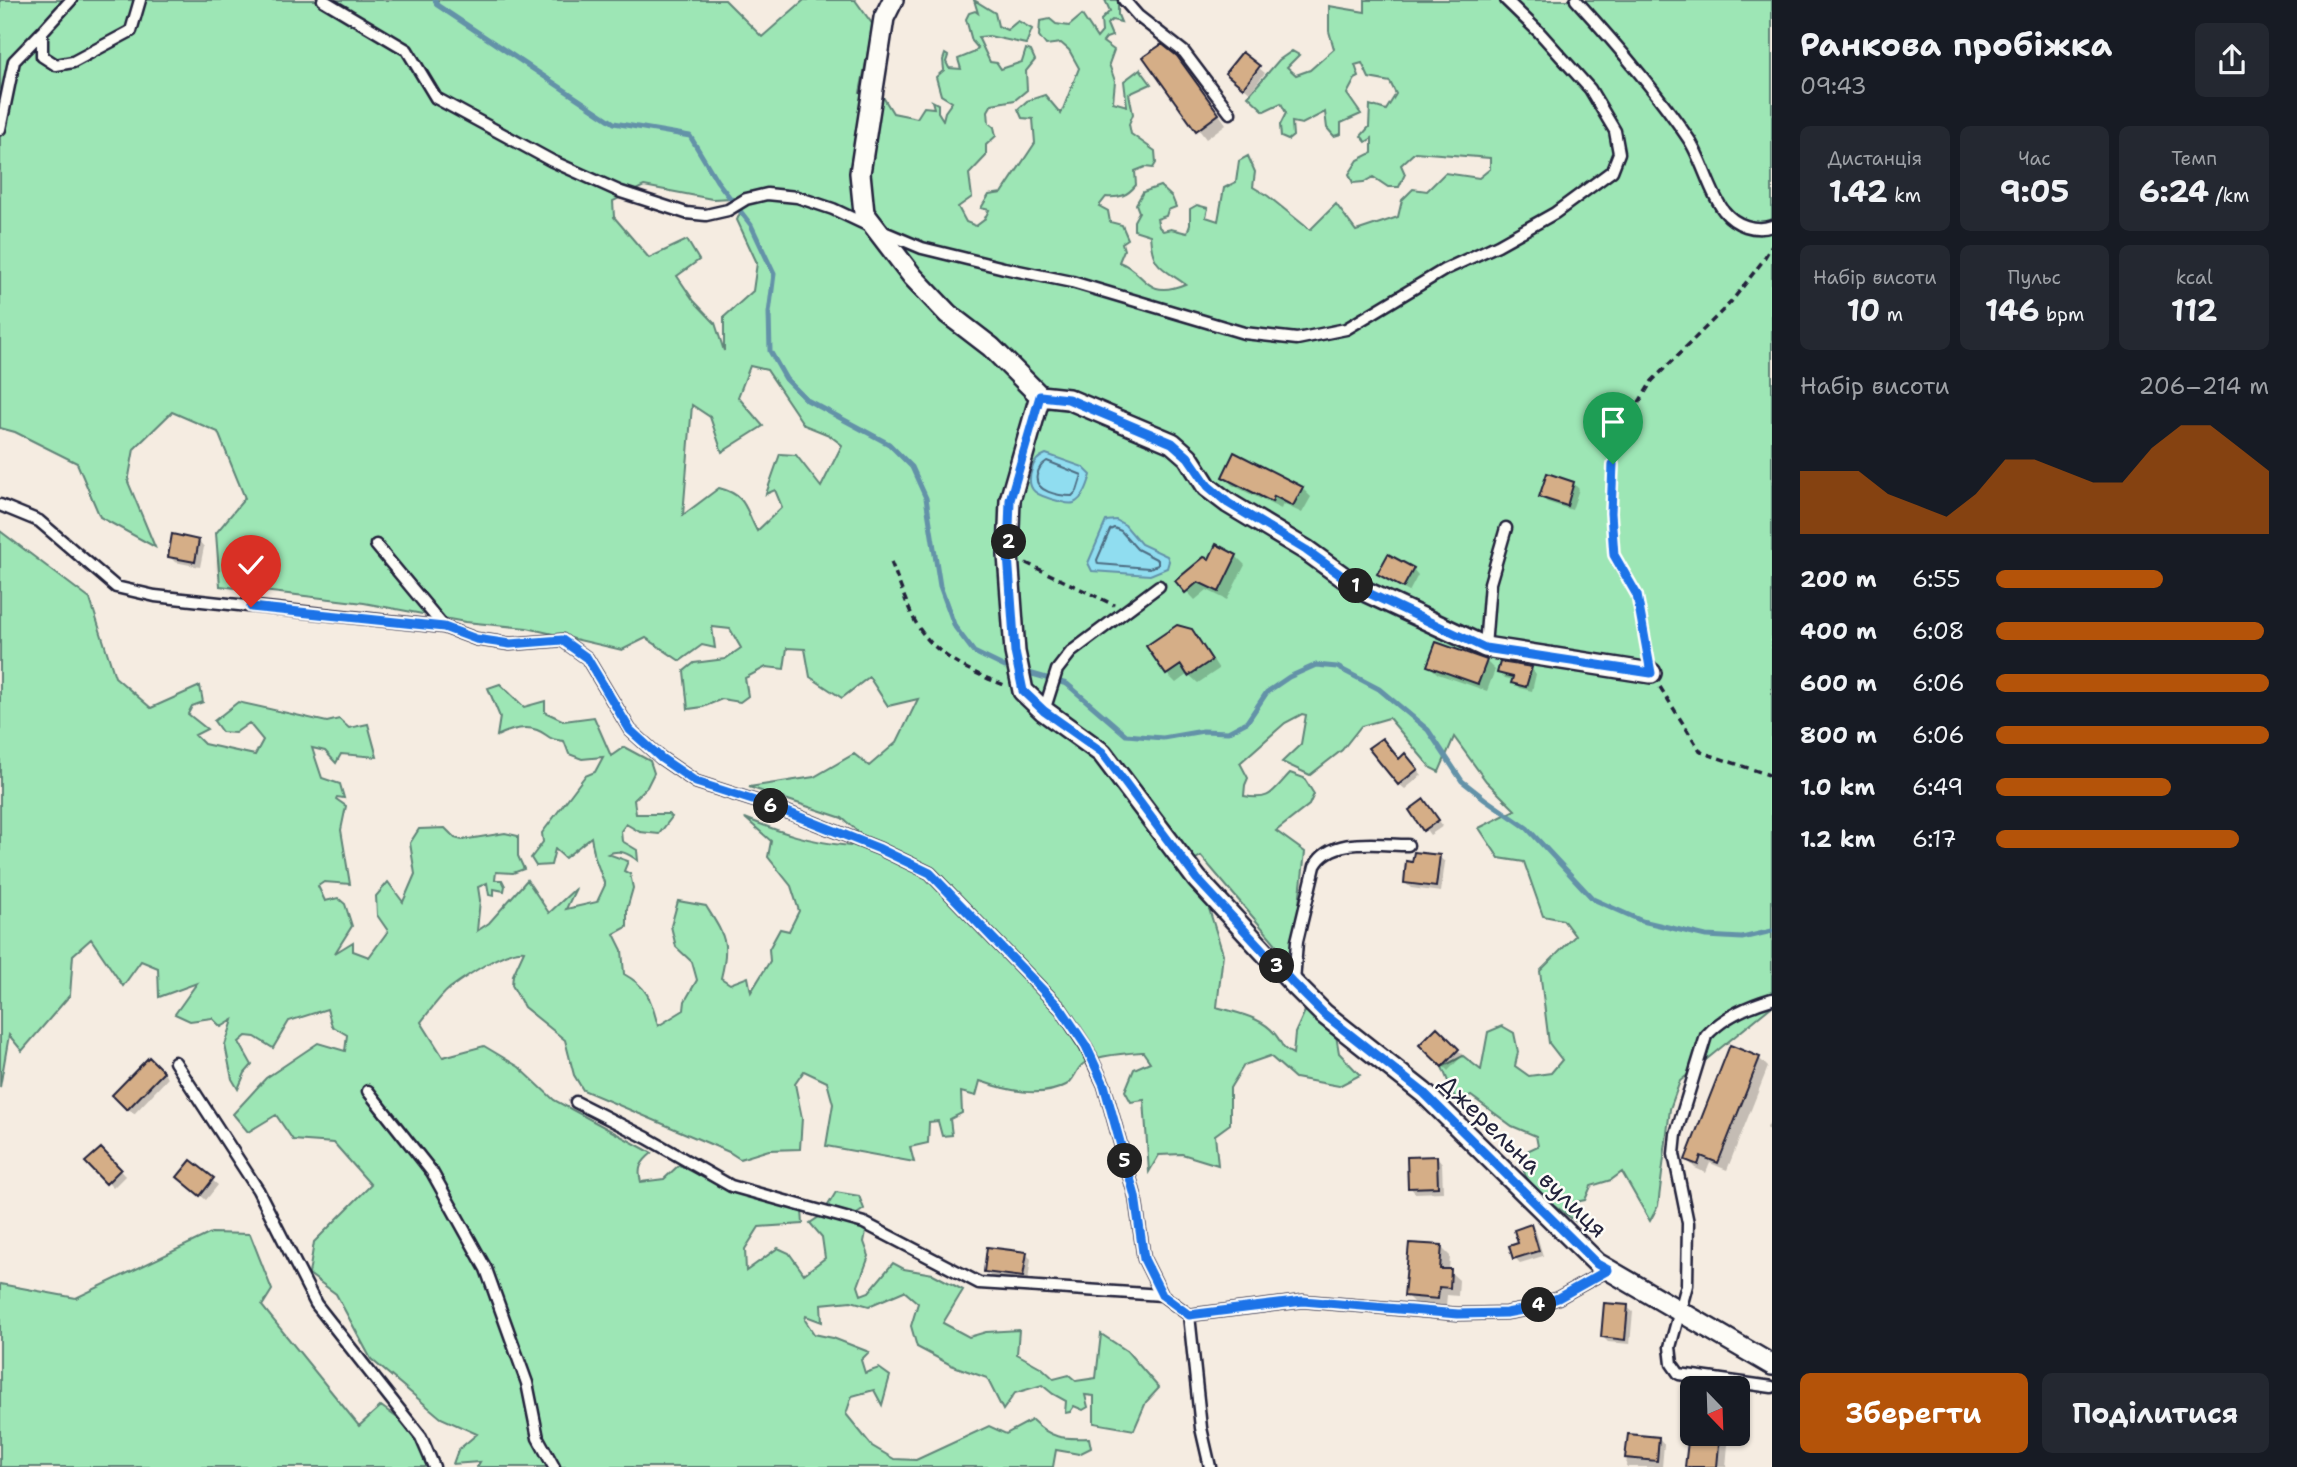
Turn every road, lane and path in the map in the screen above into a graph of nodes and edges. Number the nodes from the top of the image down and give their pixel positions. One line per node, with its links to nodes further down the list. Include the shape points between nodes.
1 (72, 0): 8 (lane)
2 (139, 0): 8 (lane, via 131,31 73,62 56,65 42,56)
3 (323, 0): 12 (lane, via 407,50 436,98 552,161 621,192 685,213 706,215 767,194 797,197)
4 (893, 0): 12 (street, via 884,18 860,173 864,213)
5 (1124, 0): 9 (lane, via 1184,52)
6 (1506, 0): 12 (lane, via 1590,89 1615,131 1619,153 1612,171 1555,213 1444,270 1346,329 1297,339 1244,333 1072,282 922,248)
7 (1576, 0): 11 (lane, via 1690,141 1723,210 1744,225)
8 (42, 32): 10 (lane, via 14,61)
9 (1230, 113)
10 (0, 129)
11 (1772, 226)
12 (877, 229): 14 (street, via 913,278 948,314)
13 (1772, 245): 24 (path, via 1731,302 1652,381 1630,416 1613,464 1614,555 1637,595)
14 (1040, 396): 18 (street, via 1010,500); 23 (street, via 1068,399 1172,443 1228,503 1360,589)
15 (0, 505): 22 (lane, via 39,521 116,587 155,596)
16 (1506, 528): 23 (lane, via 1490,583)
17 (376, 545): 22 (lane)
18 (1008, 555): 21 (path); 25 (street, via 1015,652)
19 (891, 562): 25 (path, via 919,628 942,652 970,672)
20 (1159, 586): 21 (lane)
21 (1126, 610): 26 (lane, via 1071,652 1057,670)
22 (444, 627): 35 (lane, via 476,639 510,644 562,640 587,658 630,730 696,782 777,808 930,873 1061,1009 1086,1046 1104,1085 1135,1196 1144,1259)
23 (1485, 648): 24 (street)
24 (1651, 673): 27 (path, via 1701,752)
25 (1023, 691): 26 (street, Джерельна вулиця)
26 (1044, 711): 29 (street, Джерельна вулиця, via 1102,752 1197,879)
27 (1772, 776)
28 (1408, 845): 29 (lane, via 1349,845 1321,855 1297,942)
29 (1294, 984): 34 (street, Джерельна вулиця, via 1324,1014 1424,1093)
30 (1772, 999): 36 (lane, via 1730,1016 1706,1036 1676,1134 1674,1154 1688,1223 1687,1285)
31 (176, 1062): 40 (lane, via 258,1190 316,1304 421,1437)
32 (368, 1091): 41 (lane, via 432,1172 486,1269 527,1383 538,1438)
33 (576, 1102): 35 (lane, via 731,1186 864,1223 979,1283)
34 (1608, 1270): 36 (street, Джерельна вулиця); 37 (lane, via 1558,1298 1506,1313 1458,1314 1303,1301)
35 (1162, 1295): 37 (lane)
36 (1681, 1312): 38 (street, Джерельна вулиця); 39 (lane, via 1670,1347 1679,1374)
37 (1189, 1315): 42 (lane, via 1201,1428)
38 (1772, 1366)
39 (1772, 1387)
40 (434, 1467)
41 (554, 1467)
42 (1210, 1467)

